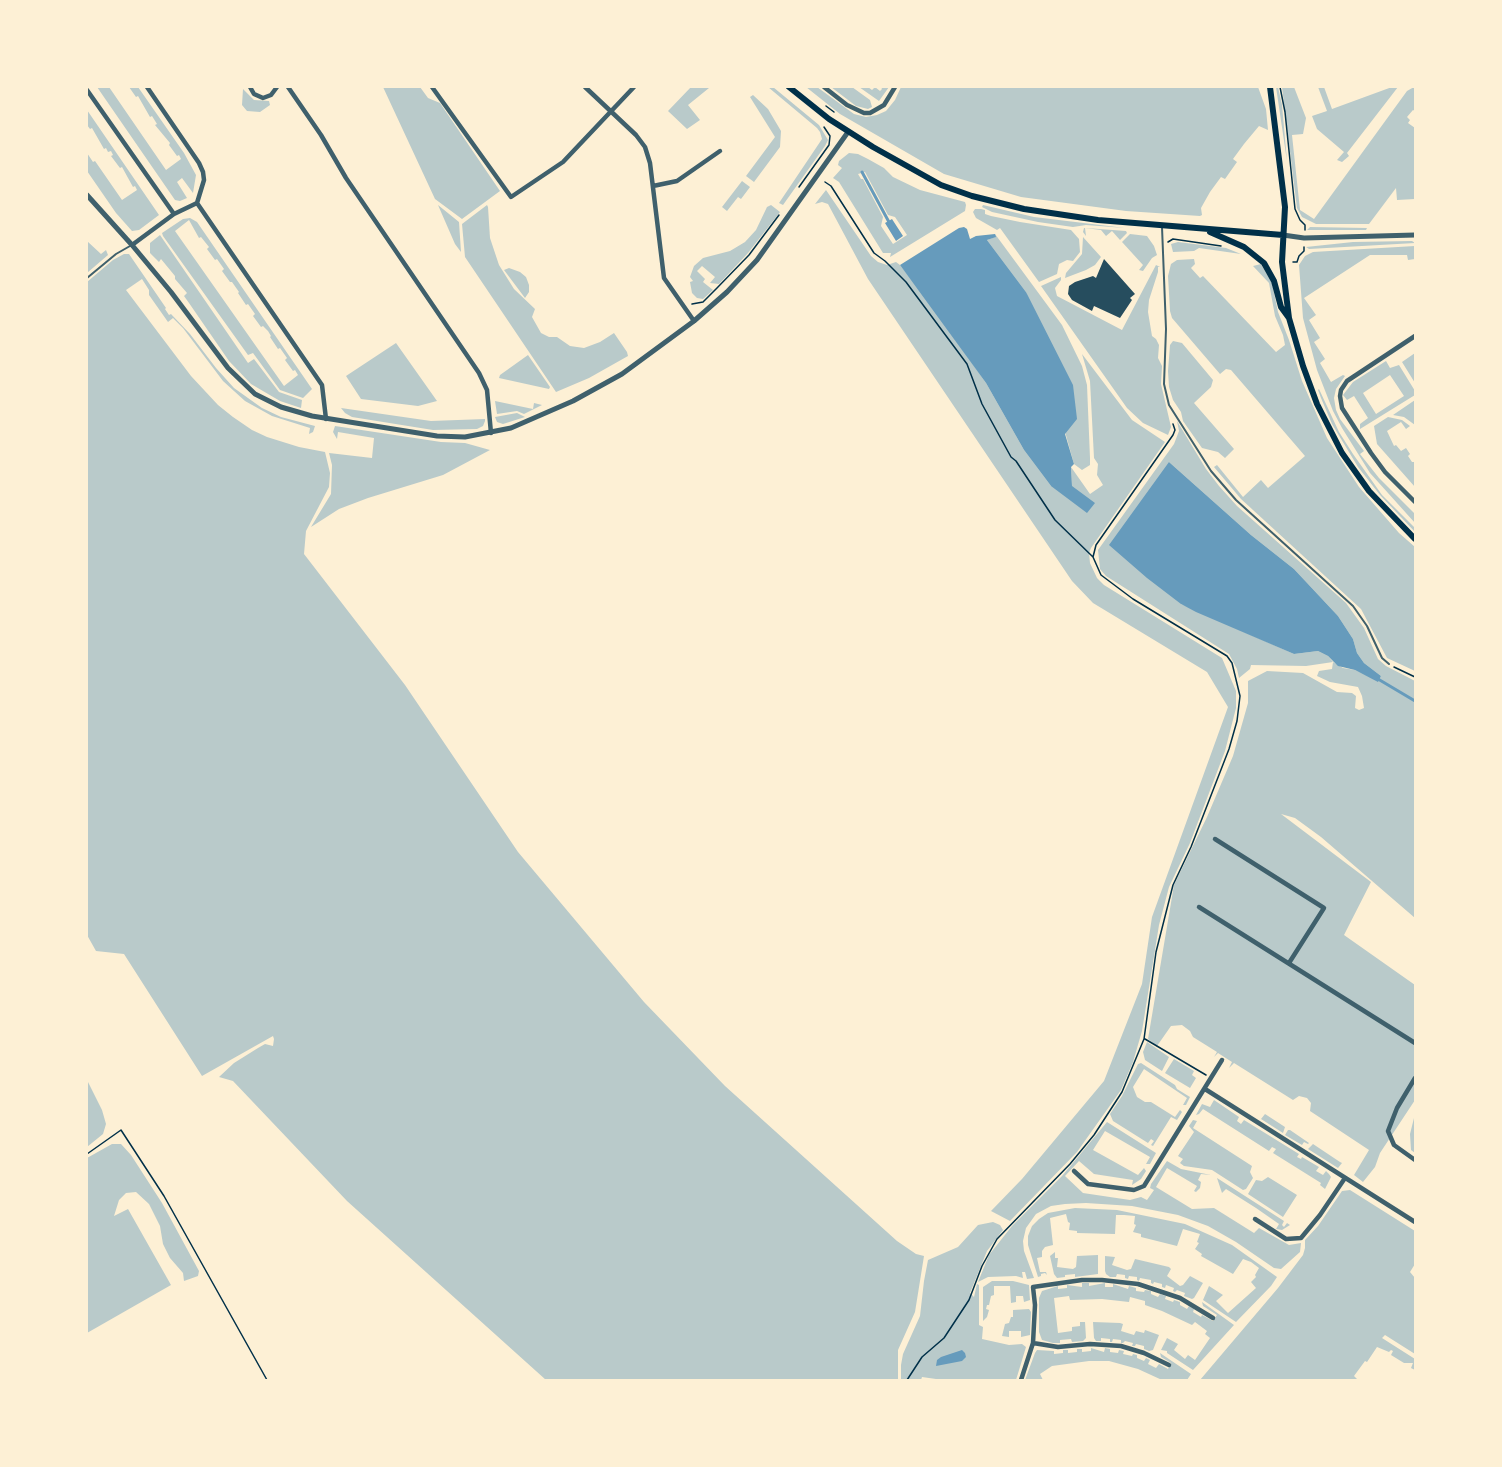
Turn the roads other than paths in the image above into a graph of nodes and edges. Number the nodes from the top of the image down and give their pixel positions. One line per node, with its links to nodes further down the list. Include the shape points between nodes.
1 (147, 87): 18 (street, via 202,168 203,185)
2 (250, 87): 3 (street, via 263,98)
3 (277, 87)
4 (288, 87): 30 (street, via 479,373 487,390)
5 (432, 87): 13 (street, via 511,197 563,162)
6 (585, 87): 13 (street)
7 (634, 87): 13 (street)
8 (789, 87): 14 (main road)
9 (824, 87): 10 (street, via 864,113 884,105)
10 (894, 87)
11 (1270, 87): 22 (main road, via 1284,198)
12 (87, 90): 19 (street)
13 (611, 112): 16 (street, via 645,147)
14 (848, 132): 20 (main road, via 934,181 983,199 1046,213); 27 (street, via 757,260)
15 (720, 151): 16 (street, via 677,181)
16 (653, 186): 27 (street, via 664,278)
17 (87, 195): 24 (street)
18 (197, 203): 19 (street); 29 (street, via 322,385)
19 (174, 214): 24 (street)
20 (1162, 225): 21 (main road); 33 (lane, via 1164,384 1169,405 1211,471 1236,500 1353,606)
21 (1204, 229): 22 (main road); 26 (main road, via 1258,256 1271,274 1280,305)
22 (1283, 235): 23 (street); 26 (main road)
23 (1415, 235)
24 (132, 244): 25 (lane); 29 (street, via 238,380 273,404)
25 (87, 278)
26 (1289, 318): 32 (main road, via 1317,404 1342,453 1369,490)
27 (694, 321): 30 (street, via 612,381 536,418)
28 (1415, 336): 31 (street, via 1347,381 1340,396 1342,408 1371,453)
29 (326, 419): 30 (street, via 437,436)
30 (491, 433)
31 (1415, 502)
32 (1415, 539)
33 (1389, 664)
34 (1215, 839): 36 (street, via 1324,908)
35 (1199, 907): 36 (street)
36 (1289, 963): 37 (street)
37 (1415, 1043)
38 (1222, 1060): 40 (street)
39 (1415, 1078): 41 (street, via 1388,1131 1394,1145)
40 (1204, 1089): 42 (street, via 1144,1186 1110,1188 1088,1184); 43 (street)
41 (1415, 1160)
42 (1074, 1171)
43 (1345, 1178): 45 (street, via 1301,1238 1286,1239); 46 (street)
44 (1415, 1214): 46 (street)
45 (1255, 1219)
46 (1413, 1221)
47 (1213, 1318): 48 (street, via 1180,1298 1138,1284 1082,1280 1033,1287)
48 (1033, 1342): 49 (street, via 1058,1347 1121,1346); 50 (street)
49 (1168, 1365)
50 (1021, 1380)

